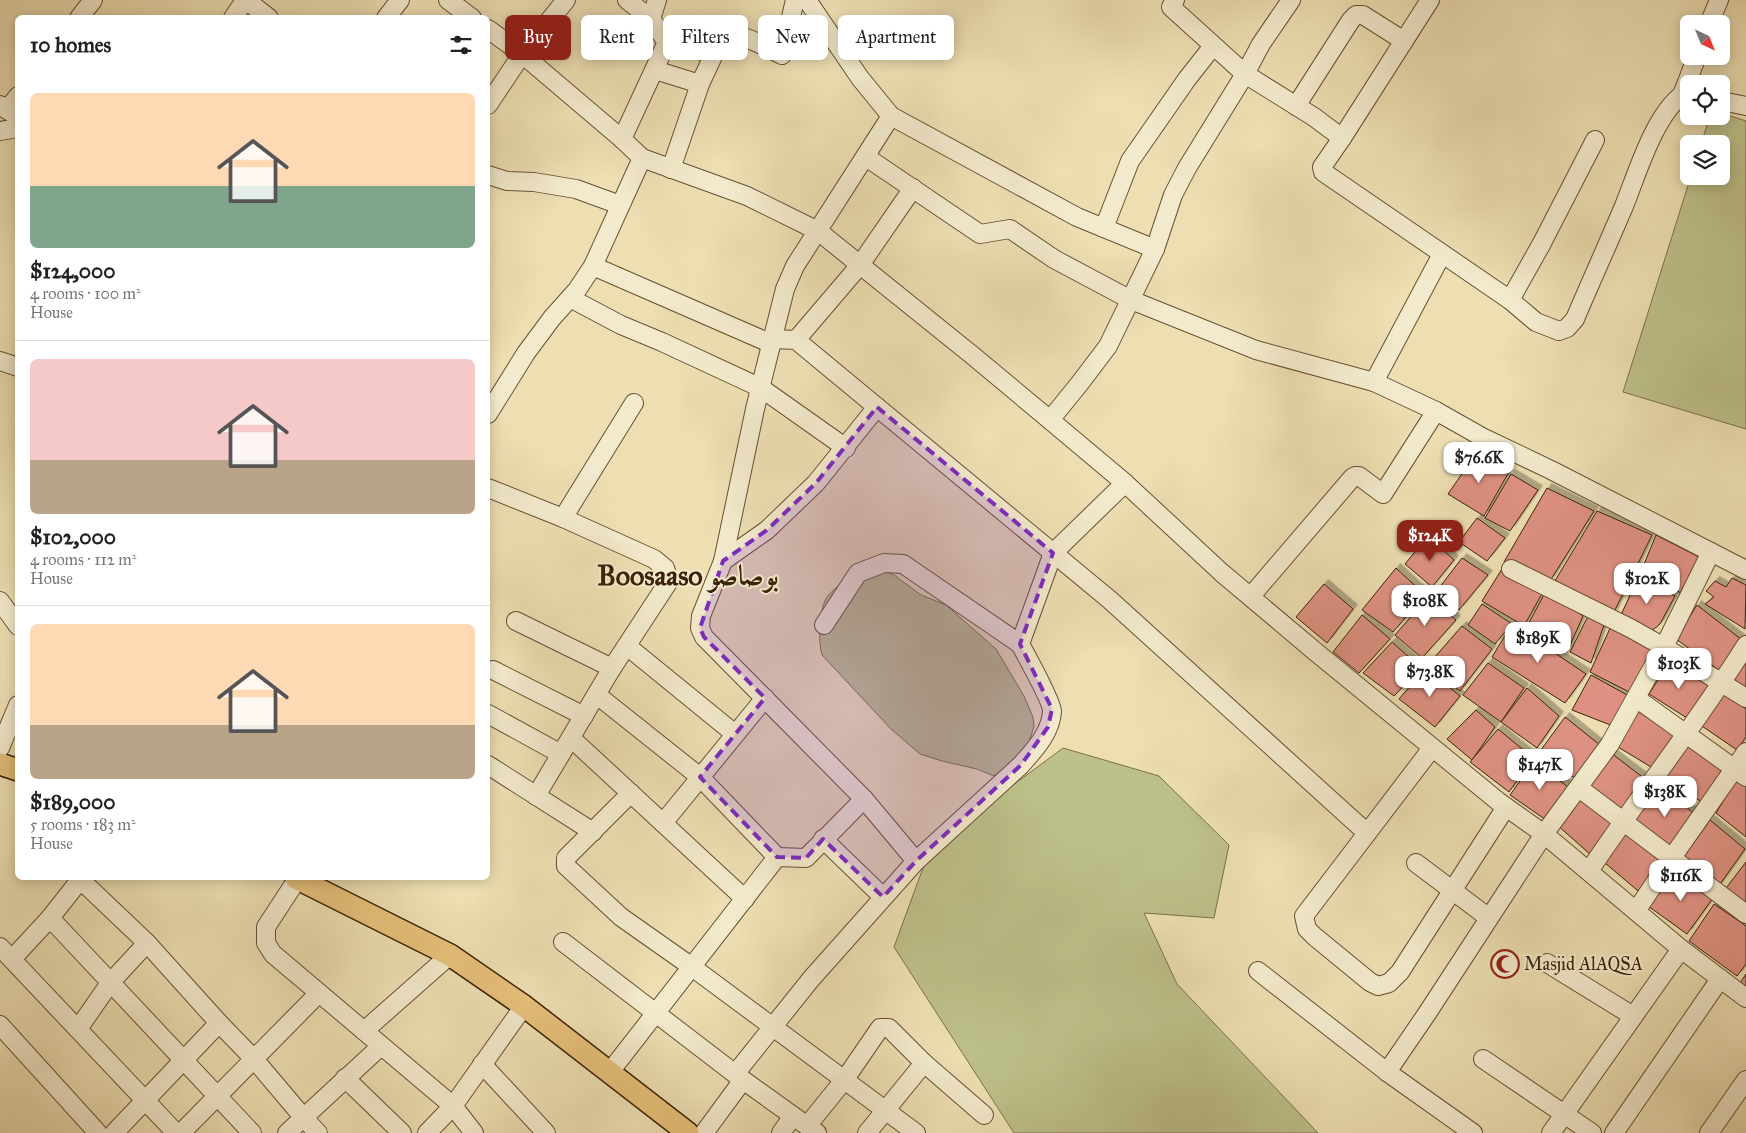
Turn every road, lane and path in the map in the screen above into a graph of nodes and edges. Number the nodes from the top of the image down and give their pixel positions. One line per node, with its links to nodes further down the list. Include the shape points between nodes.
1 (93, 0): 14 (street)
2 (246, 0): 15 (street); 16 (street)
3 (400, 0): 17 (street)
4 (448, 0): 18 (street)
5 (566, 0): 19 (street)
6 (627, 0): 20 (street)
7 (657, 0): 21 (street)
8 (794, 0): 26 (street, via 782,55)
9 (806, 0): 42 (street, via 860,78)
10 (1175, 0): 29 (street, via 1171,7)
11 (1291, 0): 35 (street)
12 (1430, 0): 27 (street)
13 (1718, 0): 22 (street)
14 (81, 15)
15 (235, 15)
16 (265, 15)
17 (388, 15)
18 (468, 15)
19 (554, 15)
20 (646, 15)
21 (652, 15)
22 (1712, 15)
23 (653, 22): 25 (street)
24 (490, 30): 28 (street)
25 (663, 36)
26 (748, 40)
27 (1404, 41): 40 (street, via 1363,15 1356,15); 45 (street)
28 (505, 42)
29 (1213, 46): 35 (street); 54 (street, via 1130,161)
30 (663, 51): 34 (street)
31 (518, 60): 38 (street)
32 (529, 60): 46 (street)
33 (711, 60): 36 (street)
34 (655, 70): 36 (street); 46 (street)
35 (1245, 74): 40 (street); 56 (street, via 1173,195)
36 (700, 84): 50 (street)
37 (1680, 97): 62 (street, via 1665,112 1645,153 1572,324 1559,331 1546,327)
38 (490, 102)
39 (1730, 103): 41 (street)
40 (1296, 106): 45 (street)
41 (1746, 106)
42 (891, 116): 48 (street); 54 (street, via 1012,183)
43 (15, 128): 44 (street)
44 (0, 131)
45 (1342, 138): 57 (street, via 1326,159 1323,172)
46 (622, 139): 49 (street)
47 (1595, 140): 62 (street)
48 (866, 157): 52 (street); 55 (street)
49 (642, 158): 50 (street); 53 (street)
50 (671, 169): 55 (street, via 747,196)
51 (490, 176): 53 (street, via 507,181 576,189)
52 (913, 188): 58 (street); 61 (street, via 980,234 1010,229 1054,259)
53 (620, 205): 59 (street)
54 (1104, 228): 56 (street)
55 (818, 231): 58 (street); 64 (street, via 793,270)
56 (1155, 249): 61 (street)
57 (1442, 254): 62 (street); 67 (street)
58 (860, 265): 63 (street); 73 (street)
59 (593, 266): 60 (street); 64 (street)
60 (570, 298): 68 (street, via 621,325); 72 (street, via 526,354)
61 (1131, 300): 67 (street, via 1256,350); 73 (street, via 1108,346)
62 (1510, 300)
63 (796, 340): 64 (street); 70 (street)
64 (773, 341): 68 (street)
65 (0, 361): 66 (street)
66 (15, 366)
67 (1374, 382): 71 (street)
68 (761, 388): 74 (street); 80 (street)
69 (634, 403): 77 (street)
70 (878, 407): 74 (street); 79 (street)
71 (1436, 410): 78 (street, via 1482,437); 83 (street, via 1384,494 1359,476 1352,478)
72 (490, 411)
73 (1050, 420): 75 (street)
74 (846, 448): 80 (street, via 816,483 767,530)
75 (1125, 482): 79 (street); 83 (street, via 1194,548)
76 (490, 489): 77 (street)
77 (563, 518): 90 (street, via 654,559 664,568 670,581)
78 (1711, 552): 82 (street); 91 (street)
79 (1053, 553): 88 (street); 122 (street, via 1170,652)
80 (723, 561): 96 (street, via 701,616 700,628 704,637)
81 (1511, 569): 91 (street)
82 (1746, 570)
83 (1251, 596): 106 (street)
84 (0, 601): 86 (street)
85 (516, 621): 92 (street)
86 (15, 622)
87 (824, 625): 88 (street, via 858,572 884,563 904,564)
88 (1020, 644): 127 (street, via 1052,709 1048,727 1035,750 1021,765)
89 (1746, 645): 94 (street)
90 (627, 646): 92 (street); 102 (street)
91 (1664, 647): 94 (street); 97 (street)
92 (612, 668): 95 (street)
93 (493, 670): 101 (street)
94 (1722, 683): 98 (street); 103 (street)
95 (597, 695): 101 (street); 113 (street)
96 (765, 698): 102 (street); 117 (street)
97 (1636, 698): 103 (street); 114 (street, via 1610,744)
98 (1746, 698)
99 (15, 712): 105 (street)
100 (490, 715): 108 (street)
101 (584, 716): 104 (street)
102 (735, 734): 113 (street)
103 (1686, 734): 112 (street); 119 (street)
104 (571, 738): 108 (street); 115 (street)
105 (0, 748)
106 (1432, 748): 118 (street); 122 (street)
107 (1746, 752): 112 (street)
108 (561, 754): 116 (street)
109 (0, 764): 111 (main road)
110 (490, 767): 116 (street)
111 (15, 769)
112 (1740, 773): 126 (street)
113 (700, 777): 120 (street); 125 (street)
114 (1579, 788): 119 (street); 123 (street)
115 (631, 794): 120 (street); 121 (street)
116 (536, 796): 121 (street)
117 (864, 799): 124 (street); 127 (street)
118 (1506, 807): 123 (street); 132 (street)
119 (1622, 822): 126 (street); 129 (street)
120 (663, 823): 134 (street)
121 (593, 832): 145 (street, via 566,858 566,866 620,917)
122 (1367, 833): 132 (street, via 1304,916 1307,929 1370,982 1378,986 1388,983 1400,972)
123 (1544, 834): 129 (street); 138 (street)
124 (823, 838): 125 (street, via 806,858); 133 (street)
125 (777, 857): 134 (street)
126 (1671, 859): 135 (street); 136 (street)
127 (916, 861): 133 (street)
128 (1416, 863): 132 (street)
129 (1589, 871): 135 (street)
130 (296, 880): 149 (street, via 266,928 266,943 273,954)
131 (301, 880): 143 (main road)
132 (1452, 890): 138 (street)
133 (883, 897): 156 (street, via 810,979)
134 (746, 899): 145 (street)
135 (1636, 911): 141 (street)
136 (1746, 914)
137 (50, 918): 140 (street, via 76,885 85,884); 142 (street); 148 (street)
138 (1489, 918): 165 (street)
139 (563, 942): 152 (street)
140 (147, 943): 148 (street); 154 (street)
141 (1681, 949): 147 (street); 153 (street)
142 (6, 953): 157 (street)
143 (450, 955): 151 (main road); 158 (street)
144 (1546, 963): 153 (street)
145 (692, 967): 152 (street); 156 (street)
146 (1258, 971): 165 (street)
147 (1720, 979): 150 (street); 198 (street)
148 (110, 983): 157 (street); 162 (street)
149 (319, 994): 158 (street); 160 (street)
150 (1746, 998)
151 (524, 1006): 164 (street); 166 (main road)
152 (655, 1013): 166 (street); 167 (street)
153 (1633, 1016): 175 (street)
154 (219, 1023): 160 (street); 162 (street)
155 (0, 1025): 180 (street)
156 (774, 1027): 167 (street); 169 (street)
157 (78, 1029): 172 (street)
158 (364, 1031): 159 (street)
159 (381, 1046): 168 (street); 173 (street)
160 (254, 1059): 171 (street); 177 (street)
161 (1483, 1059): 175 (street)
162 (184, 1061): 171 (street); 172 (street)
163 (924, 1063): 169 (street, via 888,1028 880,1028); 174 (street); 176 (street)
164 (482, 1064): 173 (street); 190 (street)
165 (1387, 1072): 179 (street)
166 (609, 1073): 191 (main road)
167 (739, 1077): 178 (street); 192 (street)
168 (345, 1078): 177 (street); 187 (street)
169 (845, 1079): 174 (street); 178 (street)
170 (1746, 1080): 199 (street)
171 (217, 1097): 183 (street); 184 (street)
172 (145, 1101): 181 (street); 182 (street)
173 (453, 1106): 188 (street); 189 (street)
174 (886, 1110): 194 (street); 195 (street)
175 (1564, 1114): 196 (street); 197 (street)
176 (984, 1115)
177 (303, 1117): 185 (street); 186 (street)
178 (805, 1125): 193 (street)
179 (1470, 1132)
180 (98, 1133)
181 (114, 1133)
182 (176, 1133)
183 (181, 1133)
184 (252, 1133)
185 (287, 1133)
186 (318, 1133)
187 (402, 1133)
188 (427, 1133)
189 (474, 1133)
190 (546, 1133)
191 (688, 1133)
192 (704, 1133)
193 (781, 1133)
194 (867, 1133)
195 (916, 1133)
196 (1551, 1133)
197 (1592, 1133)
198 (1614, 1133)
199 (1709, 1133)

